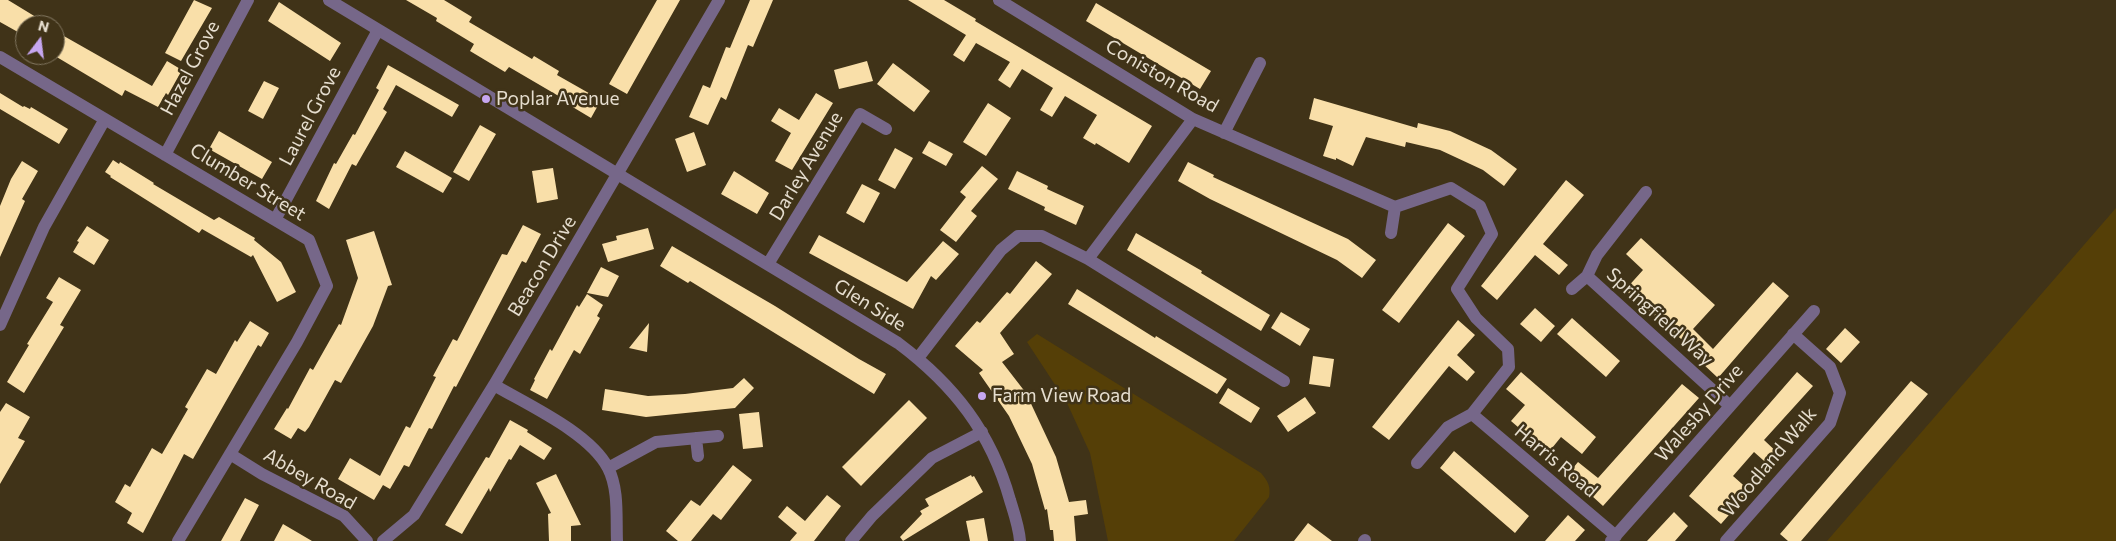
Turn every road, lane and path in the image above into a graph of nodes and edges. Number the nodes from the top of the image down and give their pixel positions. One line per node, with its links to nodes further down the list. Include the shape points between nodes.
1 (248, 0): 12 (street, Hazel Grove)
2 (329, 0): 5 (street)
3 (719, 0): 13 (street, Beacon Drive)
4 (999, 0): 9 (street, Coniston Road)
5 (378, 30): 13 (street); 16 (street, Laurel Grove)
6 (0, 57): 8 (street, Clumber Street)
7 (1260, 64): 11 (street)
8 (105, 119): 12 (street, Clumber Street); 23 (street, via 44,227)
9 (1193, 119): 11 (street, Coniston Road); 18 (street)
10 (886, 129): 19 (street, Darley Avenue, via 860,114)
11 (1224, 133): 15 (street, Coniston Road)
12 (165, 155): 16 (street, Clumber Street)
13 (619, 173): 19 (street, Glen Side); 27 (street, Beacon Drive)
14 (1646, 192): 20 (street, Springfield Way, via 1597,255)
15 (1396, 207): 17 (street); 29 (street, via 1451,188 1480,206 1492,234 1457,289 1476,318 1508,349 1509,367)
16 (275, 220): 33 (street, Clumber Street, via 309,240 327,286 298,342)
17 (1391, 233)
18 (1088, 259): 25 (street, via 1042,236 1018,236 989,264); 26 (street)
19 (768, 264): 25 (street, Glen Side)
20 (1587, 276): 21 (street, Springfield Way); 28 (street, Springfield Way)
21 (1572, 289)
22 (1814, 310): 24 (street, Walesby Drive)
23 (0, 325)
24 (1793, 334): 28 (street, Walesby Drive); 44 (street, Woodland Walk, via 1830,367 1840,393 1830,424)
25 (918, 358): 30 (street, Glen Side, via 964,404)
26 (1284, 381)
27 (494, 385): 36 (street, via 575,433); 40 (street, Beacon Drive, via 414,514)
28 (1730, 406): 37 (street, Walesby Drive)
29 (1472, 414): 35 (street, via 1448,427); 37 (street, Harris Road)
30 (982, 432): 42 (street, via 932,458); 43 (street, Glen Side, via 1003,474)
31 (718, 436): 32 (street)
32 (696, 438): 34 (street); 36 (street, via 656,442)
33 (230, 454): 38 (street, Clumber Street); 39 (street, Abbey Road, via 344,516)
34 (698, 456)
35 (1417, 463)
36 (608, 468): 41 (street, via 614,488)
37 (1613, 538)
38 (178, 541)
39 (367, 541)
40 (383, 541)
41 (617, 541)
42 (851, 541)
43 (1020, 541)
44 (1726, 541)

